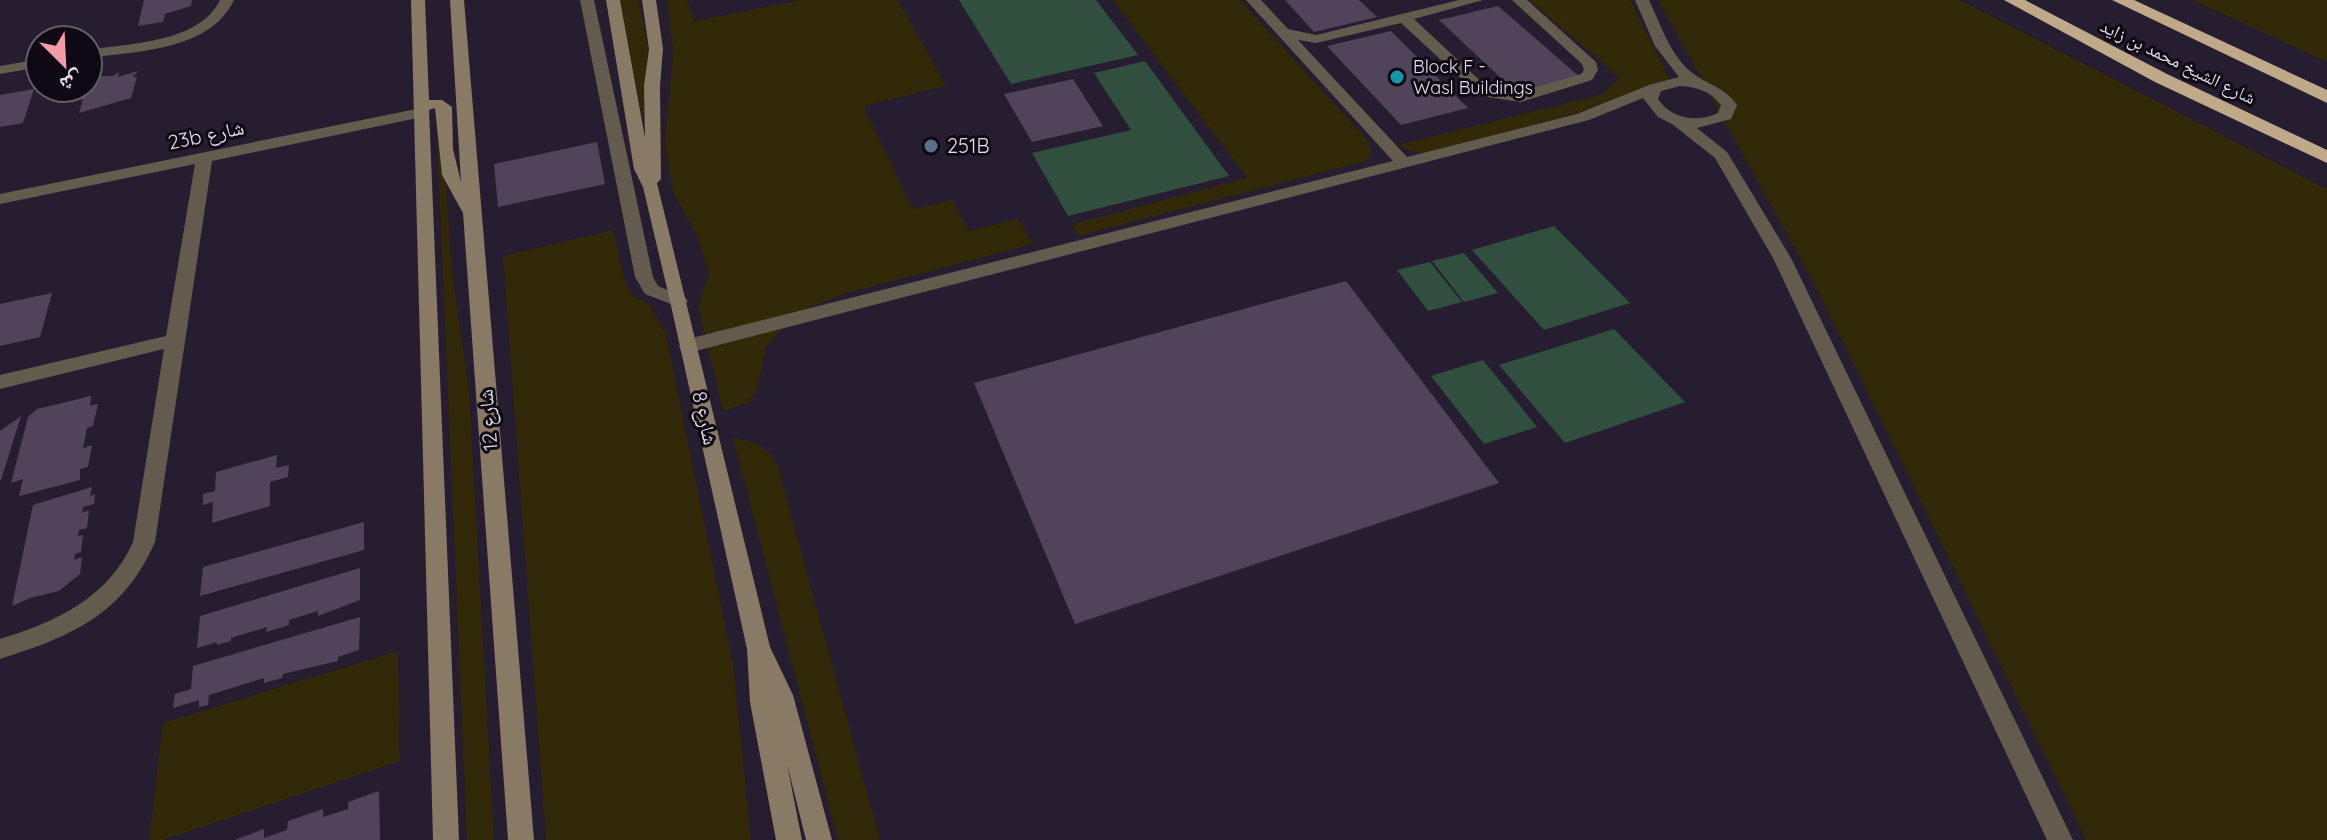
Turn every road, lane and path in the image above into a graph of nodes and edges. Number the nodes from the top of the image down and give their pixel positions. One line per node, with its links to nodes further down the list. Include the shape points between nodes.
1 (227, 0): 17 (street, via 209,24 186,35)
2 (418, 0): 24 (street)
3 (456, 0): 12 (street); 34 (street, شارع 12)
4 (587, 0): 35 (street, via 644,277 651,290)
5 (613, 0): 32 (street, شارع 8, via 642,169)
6 (1253, 0): 15 (street)
7 (1476, 0): 14 (street)
8 (1519, 0): 14 (street, via 1589,62 1587,77 1521,97 1485,93)
9 (1642, 0): 21 (street, via 1664,53)
10 (2012, 0): 29 (highway, شارع الشيخ محمد بن زايد)
11 (2120, 0): 23 (highway, شارع الشيخ محمد بن زايد)
12 (439, 1)
13 (651, 2): 32 (street, شارع 8, via 656,49)
14 (1403, 17): 16 (street)
15 (1281, 32): 16 (street); 18 (street)
16 (1316, 39): 18 (street)
17 (104, 51)
18 (1304, 56): 31 (street)
19 (24, 66): 20 (street)
20 (0, 70)
21 (1696, 83): 22 (street, via 1669,82); 25 (street, via 1726,99)
22 (1654, 88): 26 (street); 27 (street, via 1652,105)
23 (2327, 97)
24 (420, 110): 30 (street, 23b شارع); 34 (street, via 437,103 444,107 448,178); 41 (street)
25 (1725, 116): 27 (street, via 1710,123); 28 (street)
26 (1583, 117): 27 (street, via 1635,114); 31 (street)
27 (1675, 120): 28 (street)
28 (1721, 155): 45 (street, via 1782,258)
29 (2327, 157)
30 (204, 158): 33 (street, 23b شارع); 36 (street)
31 (1404, 163): 37 (street)
32 (651, 187): 35 (street, شارع 8)
33 (0, 199)
34 (471, 212): 42 (street, شارع 12)
35 (679, 301): 37 (street, شارع 8)
36 (175, 340): 38 (street); 39 (street, via 138,560 106,599 83,616)
37 (688, 346): 40 (street, شارع 8)
38 (0, 382)
39 (0, 649)
40 (759, 649): 43 (street, شارع 8, via 762,702); 44 (street, شارع 8, via 781,695)
41 (446, 840)
42 (521, 840)
43 (789, 840)
44 (819, 840)
45 (2060, 840)

